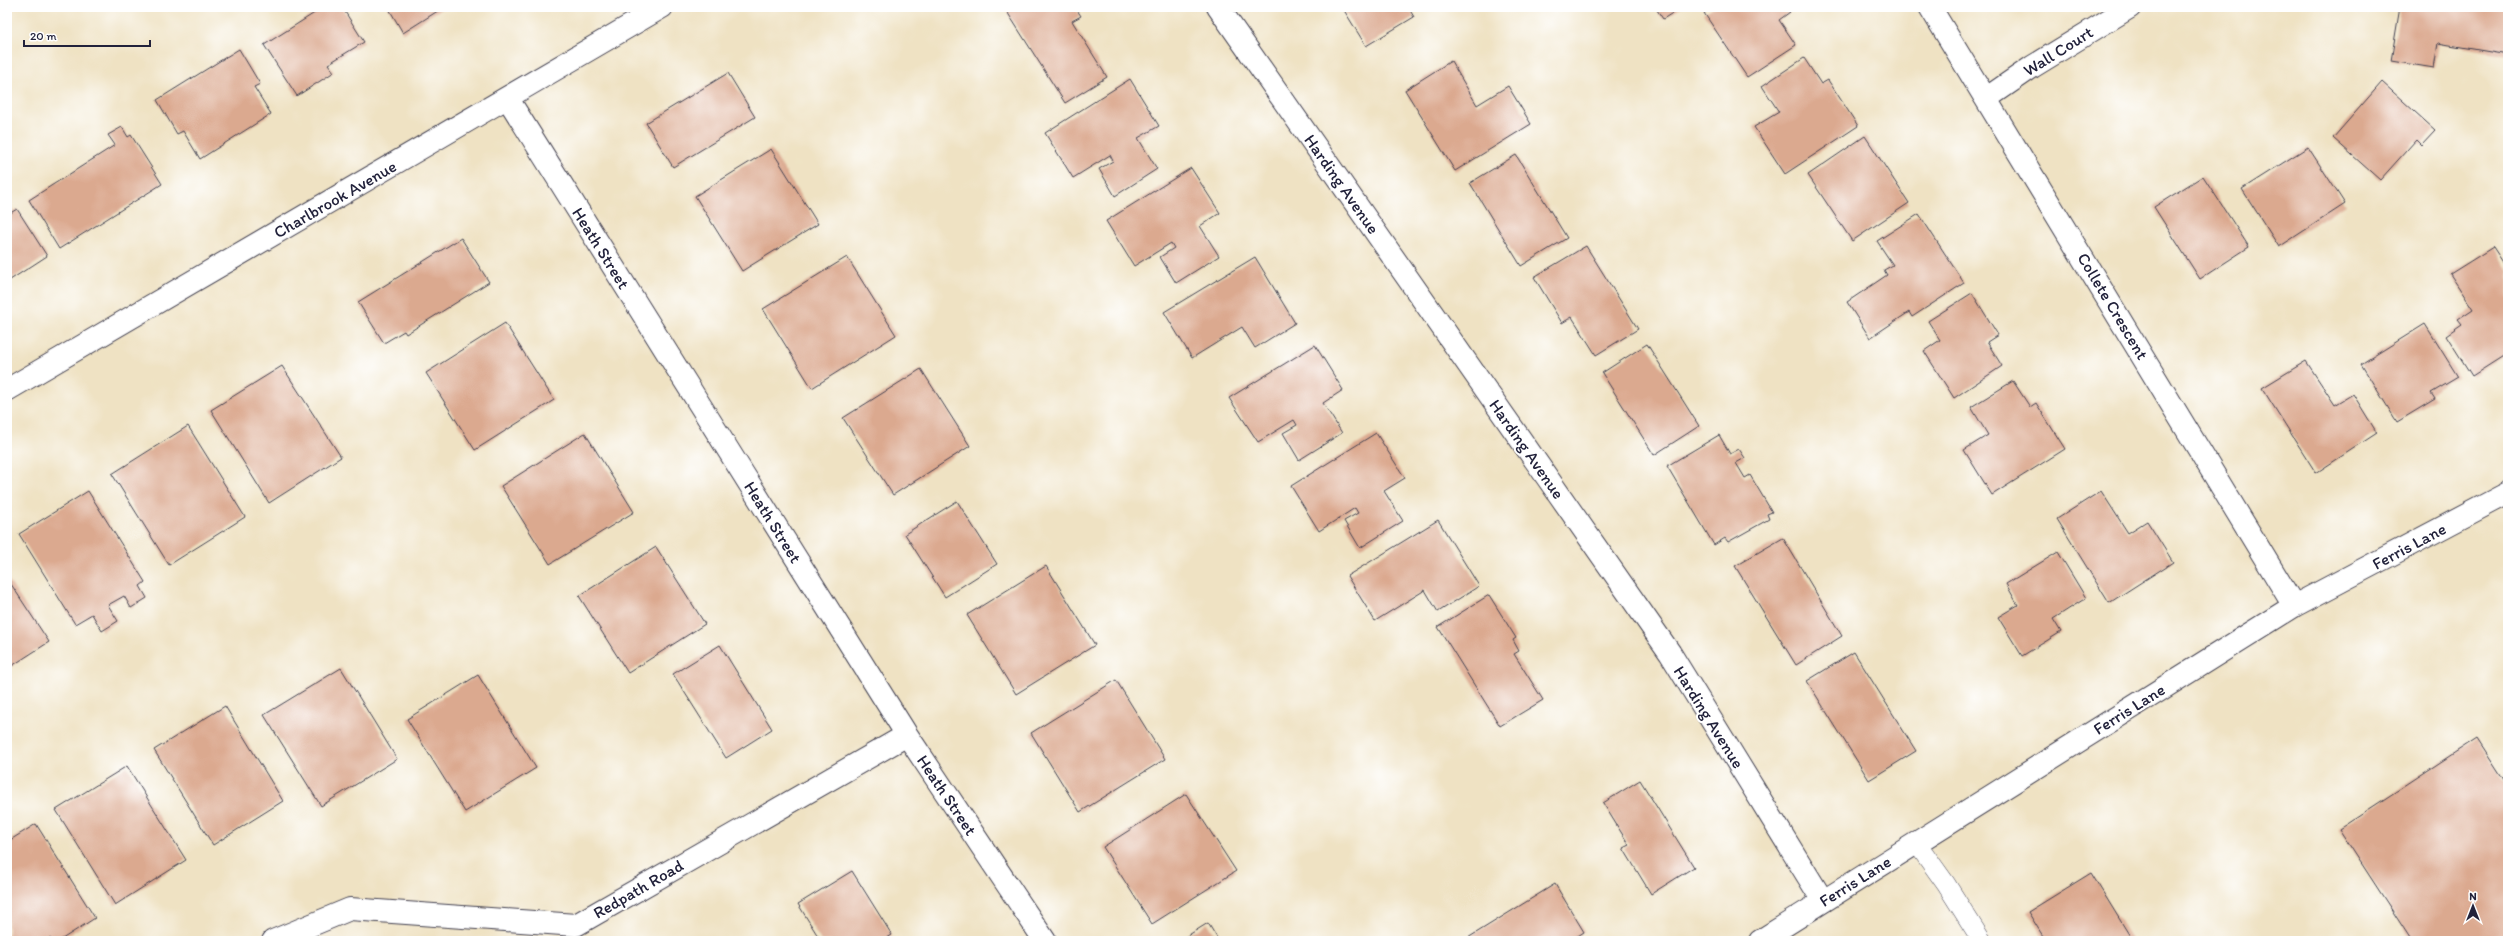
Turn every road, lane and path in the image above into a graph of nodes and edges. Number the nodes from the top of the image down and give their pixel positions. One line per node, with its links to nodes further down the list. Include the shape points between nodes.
1 (662, 7): 6 (street, Charlbrook Avenue)
2 (1218, 7): 12 (street, Harding Avenue, via 1670,653)
3 (1930, 7): 5 (street, Collete Crescent)
4 (2130, 7): 5 (street, Wall Court)
5 (1987, 98): 9 (street, Collete Crescent)
6 (508, 99): 7 (street, Charlbrook Avenue); 10 (street, Heath Street)
7 (7, 390)
8 (2508, 493): 9 (street, Ferris Lane)
9 (2294, 606): 11 (street, Ferris Lane)
10 (907, 735): 13 (street, Redpath Road, via 576,925 350,909); 14 (street, Heath Street)
11 (1916, 842): 12 (street, Ferris Lane); 16 (lane)
12 (1823, 900): 15 (street, Ferris Lane)
13 (273, 941)
14 (1045, 941)
15 (1760, 941)
16 (1982, 941)

